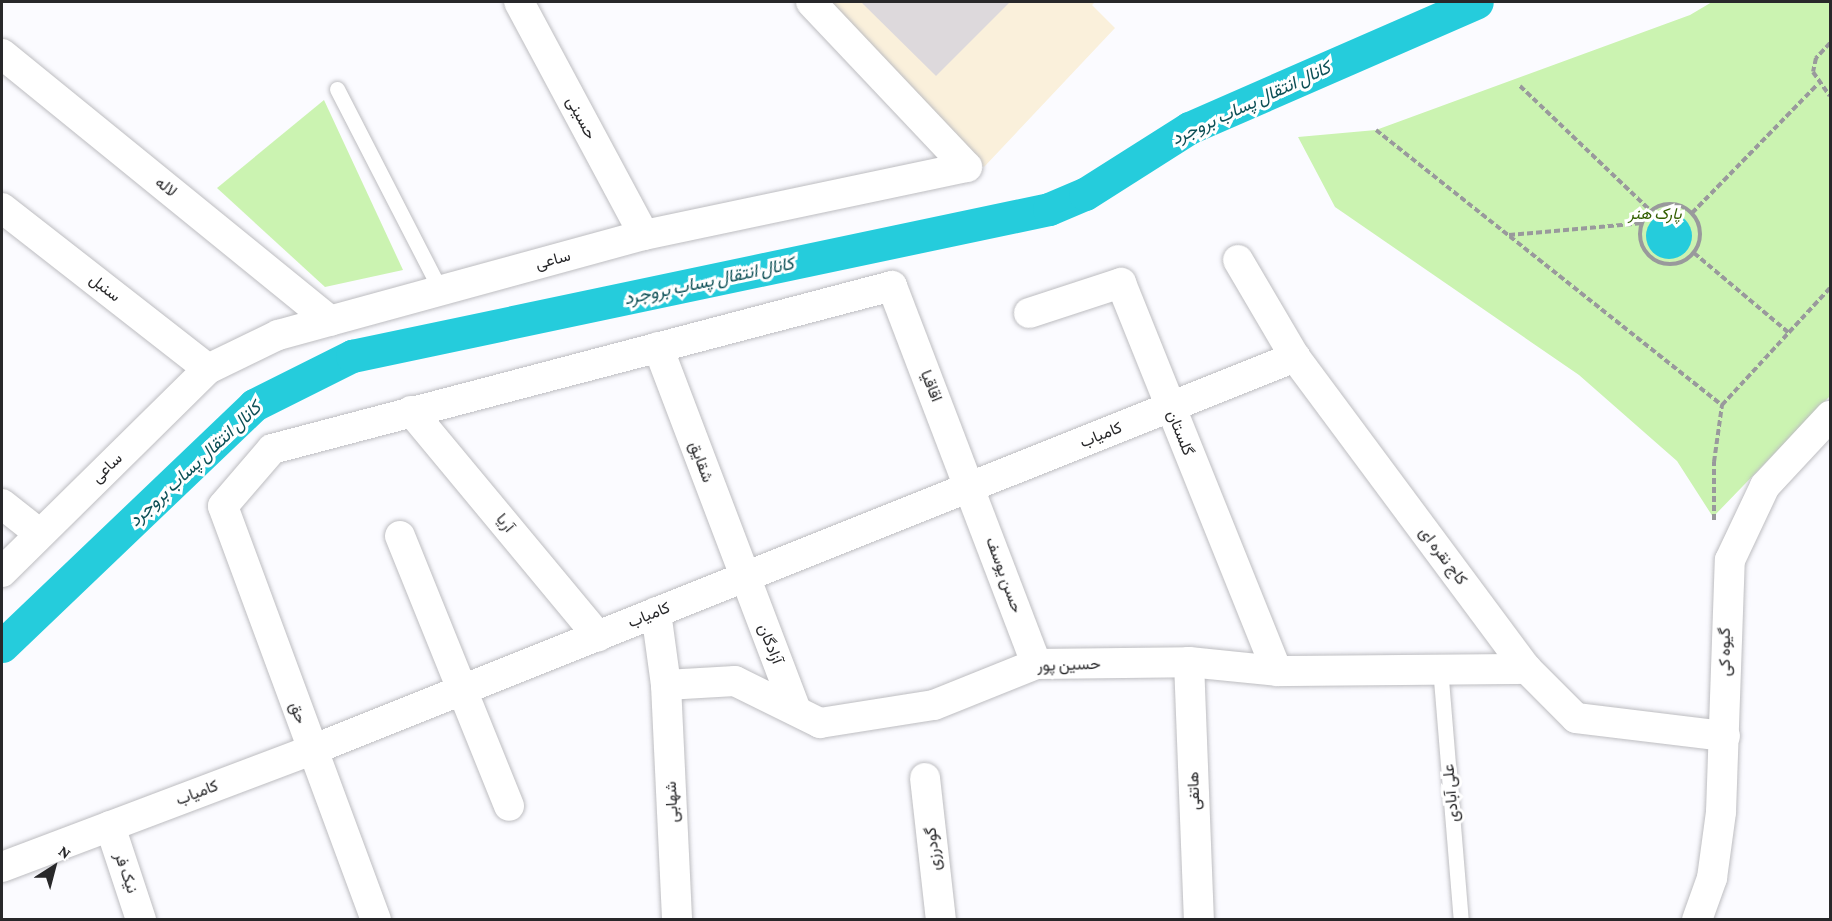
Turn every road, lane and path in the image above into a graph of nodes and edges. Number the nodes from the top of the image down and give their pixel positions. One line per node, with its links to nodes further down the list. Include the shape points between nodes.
1 (519, 2): 14 (street, حسینی)
2 (811, 2): 14 (street, ساعی, via 967,167)
3 (1830, 43): 5 (path, via 1816,58)
4 (2, 54): 21 (street, لاله)
5 (1818, 85): 8 (path); 12 (path)
6 (1520, 86): 11 (path)
7 (337, 89): 19 (lane)
8 (1830, 96)
9 (1376, 130): 15 (path)
10 (2, 207): 25 (street, سنبل)
11 (1651, 211): 12 (path, via 1679,205); 13 (path)
12 (1692, 213): 16 (path, via 1700,239)
13 (1643, 223): 15 (path); 16 (path, via 1640,237 1655,261 1676,263)
14 (644, 235): 19 (street, ساعی)
15 (1508, 235): 26 (path)
16 (1694, 253): 22 (path)
17 (1238, 260): 24 (street, کاج نقره ای)
18 (1830, 288): 22 (path)
19 (441, 291): 21 (street, ساعی)
20 (1029, 313): 27 (street, گلستان, via 1121,283)
21 (330, 321): 25 (street, ساعی, via 278,335)
22 (1789, 333): 26 (path)
23 (658, 347): 28 (street); 30 (street, اقاقیا, via 892,286); 36 (street, شقایق)
24 (1295, 357): 27 (street, کامیاب); 42 (street, کاج نقره ای)
25 (208, 369): 32 (street, ساعی)
26 (1722, 405): 34 (path, via 1713,517)
27 (1169, 408): 30 (street, کامیاب); 43 (street, گلستان)
28 (411, 411): 38 (street, آریا); 48 (street, حق, via 272,449 223,506)
29 (1830, 416): 34 (street, گیوه کی, via 1765,486)
30 (971, 486): 36 (street, کامیاب); 40 (street, حسن یوسف)
31 (2, 504): 32 (street)
32 (40, 534): 35 (street, ساعی)
33 (400, 536): 45 (street)
34 (1730, 560): 47 (street, گیوه کی)
35 (2, 572)
36 (744, 577): 37 (street, کامیاب); 46 (street, آزادگان)
37 (656, 612): 38 (street, کامیاب); 44 (street)
38 (598, 636): 45 (street, کامیاب)
39 (1189, 662): 40 (street, حسین پور); 43 (street, حسین پور); 57 (street, هاتفی)
40 (1036, 664): 46 (street, حسین پور, via 934,705 820,723)
41 (1440, 666): 42 (street, حسین پور); 43 (street, حسین پور); 58 (lane, علی آبادی)
42 (1527, 669): 47 (street, کاج نقره ای, via 1576,718)
43 (1277, 671)
44 (666, 685): 46 (street, حسین پور, via 735,681); 55 (street, شهابی)
45 (460, 690): 48 (street, کامیاب); 50 (street)
46 (796, 711)
47 (1725, 736): 59 (street, گیوه کی, via 1712,878)
48 (312, 750): 51 (street, کامیاب); 54 (street, حق)
49 (925, 778): 56 (street, گودرزی)
50 (509, 806)
51 (110, 826): 52 (street, کامیاب); 53 (street, نیک فر)
52 (2, 867)
53 (141, 920)
54 (376, 920)
55 (677, 920)
56 (941, 920)
57 (1199, 920)
58 (1461, 920)
59 (1697, 920)

